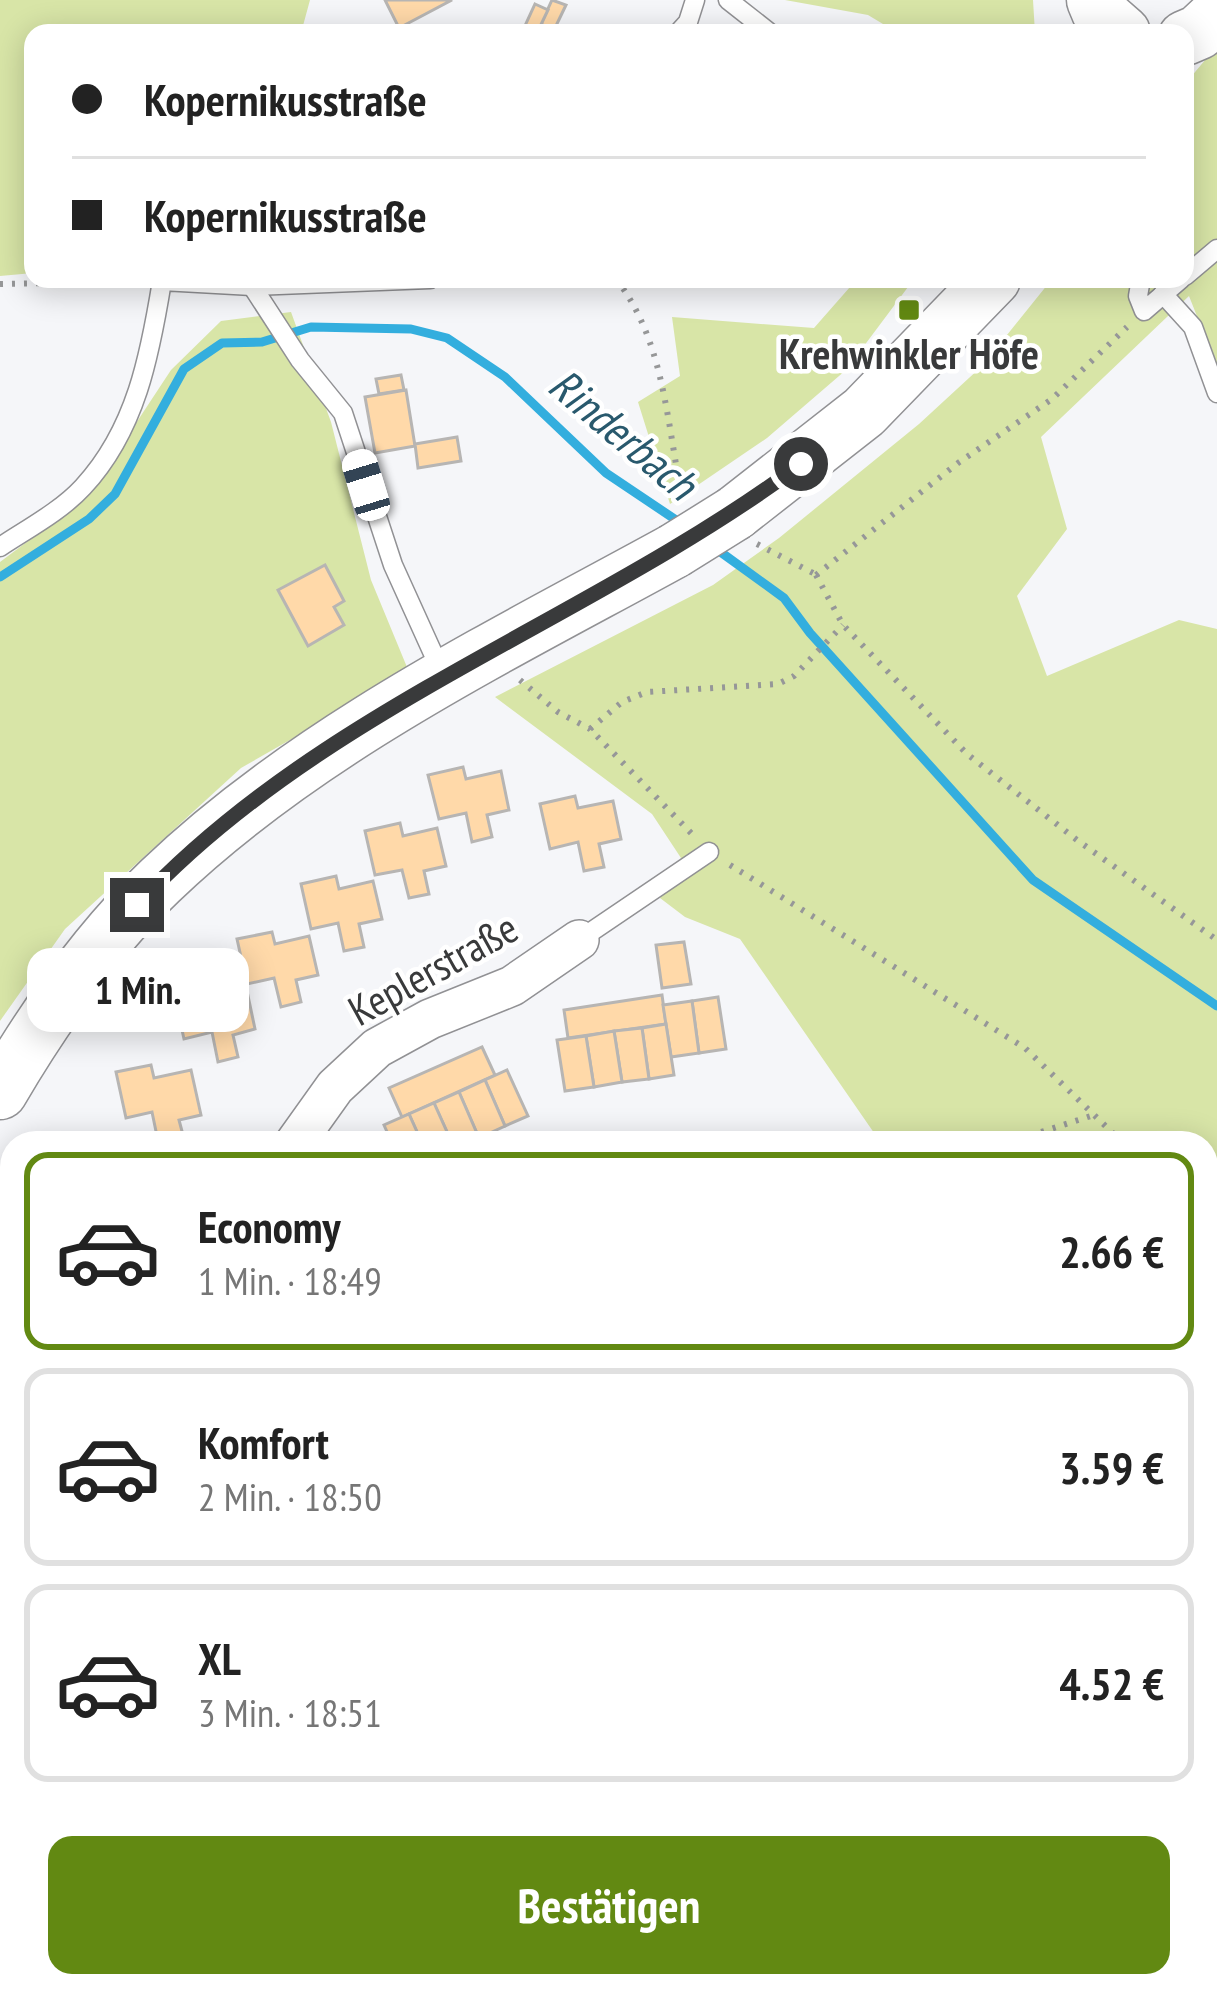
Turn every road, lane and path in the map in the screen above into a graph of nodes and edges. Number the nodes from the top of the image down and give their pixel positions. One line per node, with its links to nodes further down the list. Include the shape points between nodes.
1 (728, 0): 2 (lane)
2 (759, 24)
3 (161, 288): 13 (lane, via 135,405 83,488)
4 (253, 288): 17 (lane, via 343,412 393,565)
5 (623, 288): 12 (path, via 651,339 679,481)
6 (981, 288): 12 (street, via 864,412)
7 (1139, 288): 10 (lane)
8 (1170, 288): 9 (lane)
9 (1163, 294): 10 (lane); 11 (lane, via 1193,327)
10 (1144, 311): 14 (path, via 1052,399)
11 (1217, 393)
12 (724, 514): 14 (path, via 764,550); 16 (street, bridge, via 674,551)
13 (0, 548)
14 (816, 575): 15 (path)
15 (840, 628): 18 (path, via 778,684 647,692); 21 (path, via 968,754)
16 (499, 646): 17 (street); 18 (path, via 520,681)
17 (444, 678): 22 (street, via 242,808 170,871 64,995)
18 (590, 729): 19 (path)
19 (709, 852): 20 (lane); 23 (path, via 1025,1048)
20 (579, 940): 24 (street, Keplerstraße, via 512,986 377,1048 334,1087)
21 (1217, 940)
22 (0, 1092)
23 (1097, 1114): 25 (path); 26 (path)
24 (303, 1131)
25 (1044, 1131)
26 (1112, 1131)

